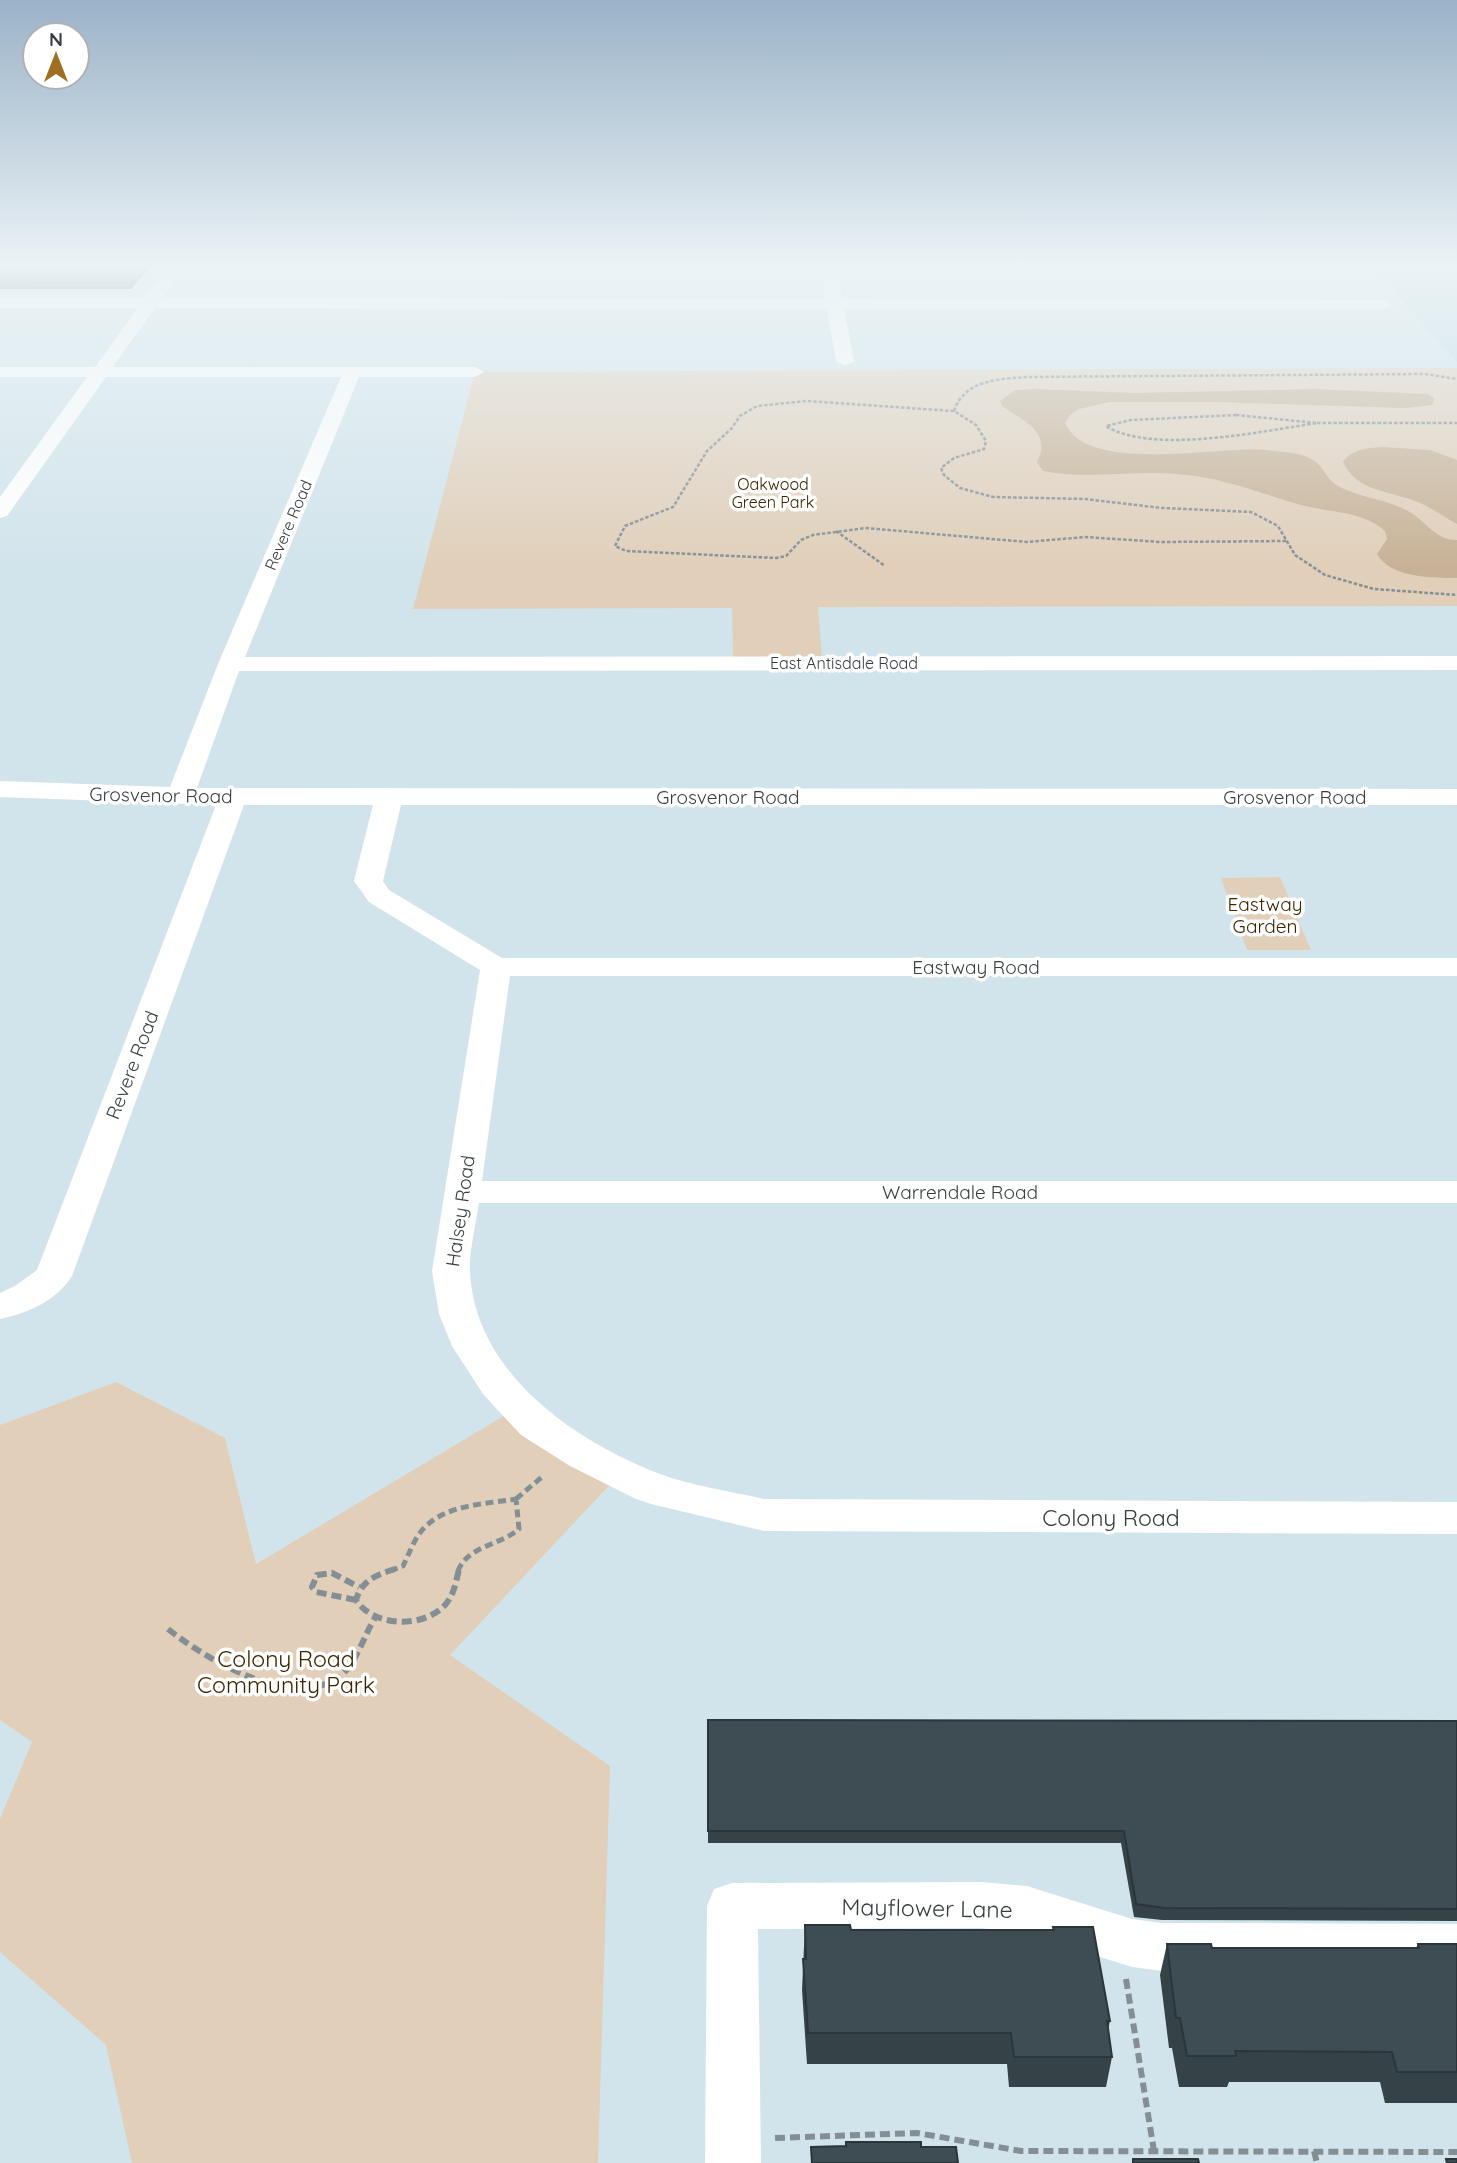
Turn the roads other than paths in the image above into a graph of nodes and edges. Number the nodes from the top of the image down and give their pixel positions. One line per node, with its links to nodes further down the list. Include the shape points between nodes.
1 (107, 365): 5 (street)
2 (0, 372): 5 (street)
3 (352, 372): 4 (street); 5 (street); 10 (street, Revere Road)
4 (475, 372)
5 (101, 373): 7 (street)
6 (0, 482): 7 (street)
7 (21, 482): 8 (street)
8 (0, 512)
9 (1457, 663): 10 (street, East Antisdale Road)
10 (230, 664): 12 (street, Revere Road)
11 (0, 789): 12 (street, Grosvenor Road)
12 (180, 796): 13 (street, Grosvenor Road)
13 (233, 797): 14 (street, Grosvenor Road); 20 (street, Revere Road, via 52,1276 35,1291)
14 (389, 797): 15 (street, Grosvenor Road); 16 (street, via 368,881 379,897)
15 (1457, 797)
16 (496, 967): 17 (street, Eastway Road); 18 (street, Halsey Road)
17 (1457, 967)
18 (462, 1192): 19 (street, Warrendale Road); 21 (street, Halsey Road, via 451,1270 458,1314 471,1346 497,1384 535,1424 651,1488)
19 (1457, 1192)
20 (0, 1306)
21 (764, 1515): 22 (street, Colony Road)
22 (1457, 1518)
23 (1457, 1948): 24 (street, Mayflower Lane, via 1163,1947 1119,1940 1027,1910 981,1905 732,1906)
24 (748, 2151)

